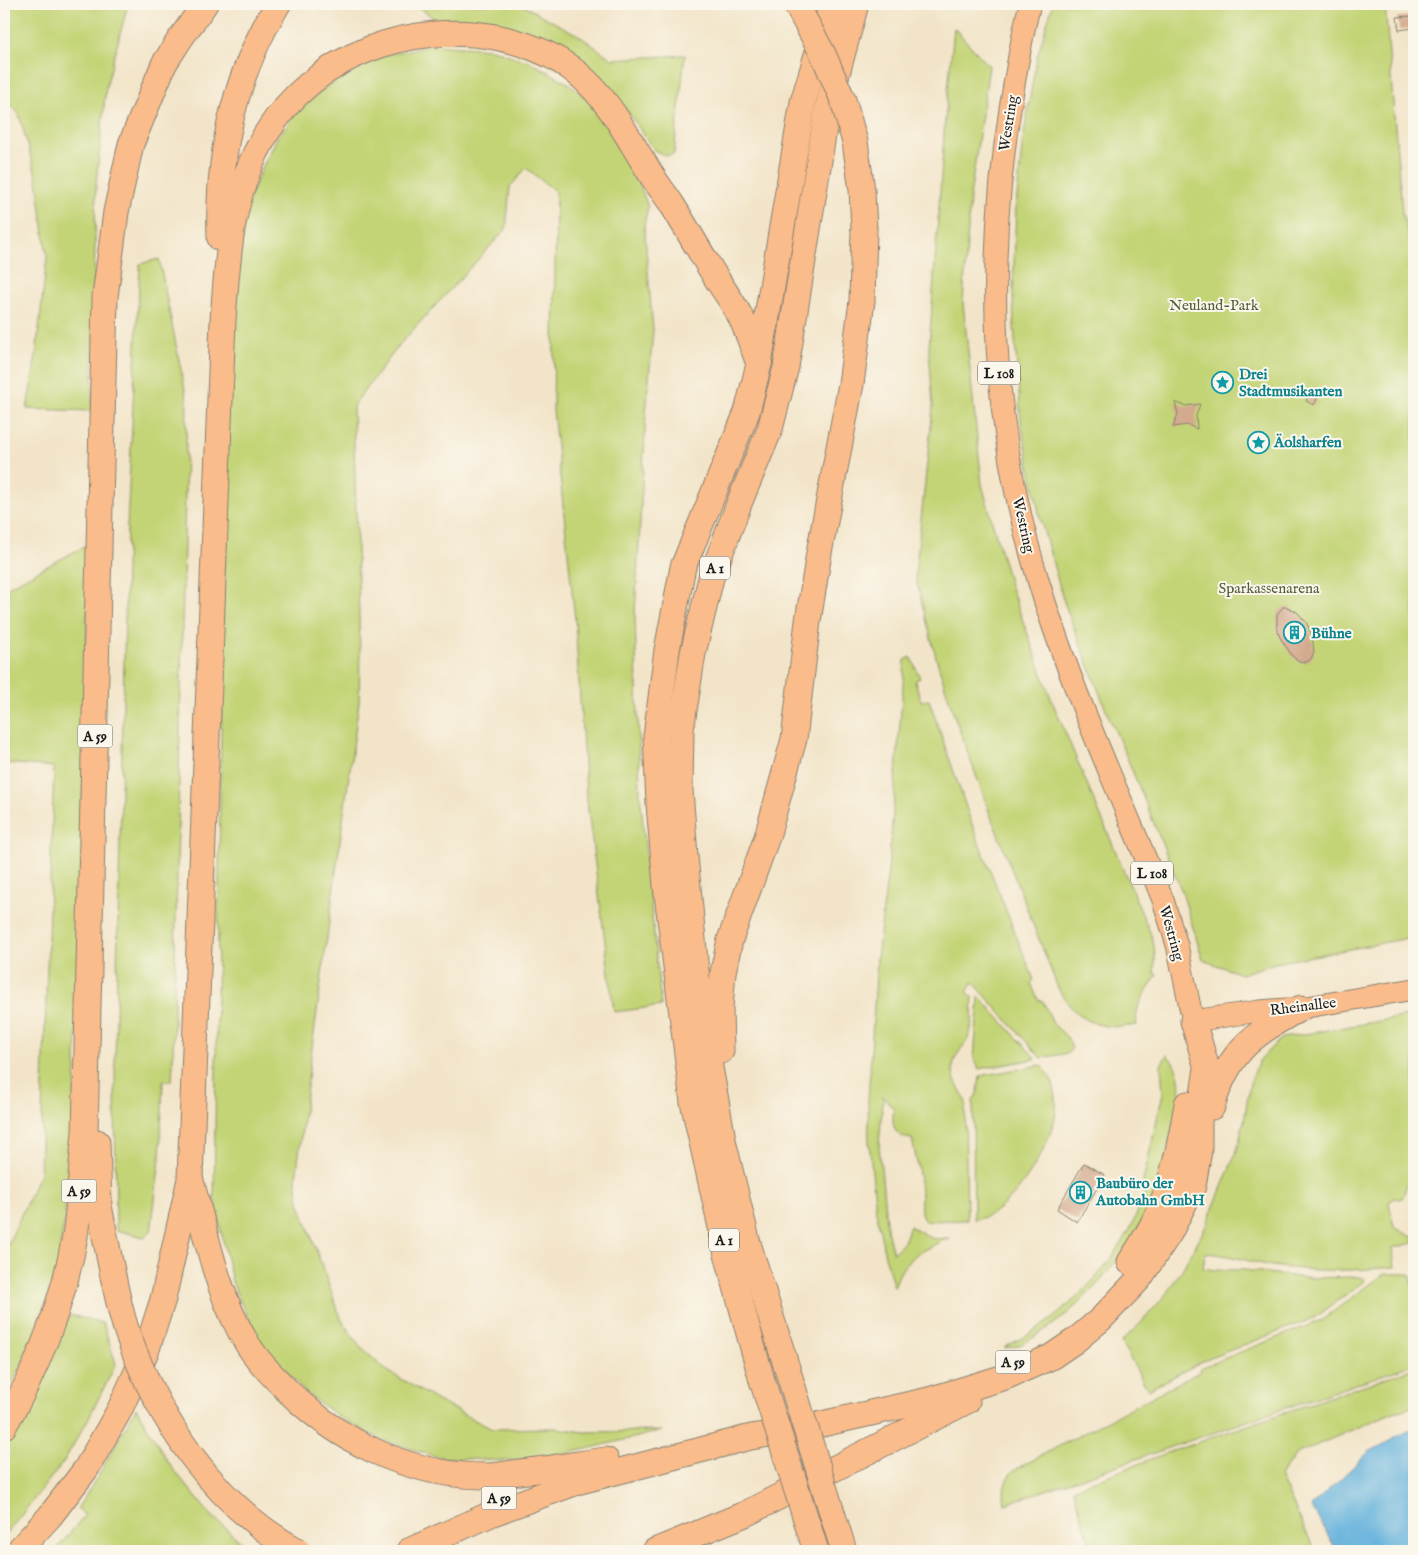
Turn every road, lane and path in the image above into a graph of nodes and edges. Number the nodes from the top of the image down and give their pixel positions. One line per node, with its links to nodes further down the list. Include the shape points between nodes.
1 (206, 4): 9 (highway, A 59, via 164,64 131,144 116,212 105,297)
2 (278, 4): 7 (highway, via 237,92 223,154 219,204)
3 (796, 4): 13 (highway, bridge, via 843,100 854,142 862,190 862,301 808,621 794,739 768,837 730,940 723,972 720,1008)
4 (832, 4): 8 (highway, A 1, via 804,102)
5 (856, 4): 13 (highway, A 1, via 827,110 786,366 770,429 711,578 693,653 682,730 680,790 684,856 709,1062)
6 (1030, 4): 12 (main road, Westring / L 108, via 1003,157 994,290 999,378 1010,465 1051,622 1173,927)
7 (223, 320): 8 (highway, via 228,250 238,197 266,135 291,102 331,68 382,44 415,35 478,34 538,49 563,63 596,90 618,118 742,320); 15 (highway)
8 (759, 364): 24 (highway, A 1, bridge, via 747,412 683,568 666,650 656,737 659,804 693,1102 727,1254 761,1377)
9 (90, 942): 17 (highway, A 59, via 85,1133 75,1236 47,1336); 20 (highway, bridge, via 99,1206 126,1330 144,1376 177,1437 197,1465 221,1491 270,1533)
10 (1414, 989): 11 (main road, Rheinallee)
11 (1301, 1008): 12 (main road, Rheinallee); 14 (highway, via 1256,1035 1225,1070)
12 (1193, 1022): 14 (highway, via 1207,1068 1199,1122); 18 (highway, A 59, via 1183,1131 1158,1214 1146,1238 1107,1291 1054,1338 1025,1357 933,1389 828,1412 755,1423)
13 (724, 1145): 25 (highway, A 1, bridge, via 747,1240)
14 (1199, 1150): 16 (highway, A 59, via 1193,1186 1170,1232 1139,1279 1076,1340)
15 (190, 1179): 18 (highway, via 216,1276 248,1345 295,1399 350,1439 411,1465 445,1473 487,1476); 19 (highway, via 163,1299 135,1376 86,1469)
16 (1028, 1368): 22 (highway, A 59, via 929,1400 751,1437 577,1482 493,1513); 23 (highway, via 744,1514)
17 (4, 1426)
18 (616, 1458): 21 (highway, A 59, via 527,1484)
19 (18, 1551)
20 (298, 1551)
21 (388, 1551)
22 (409, 1551)
23 (654, 1551)
24 (816, 1551)
25 (844, 1551)

